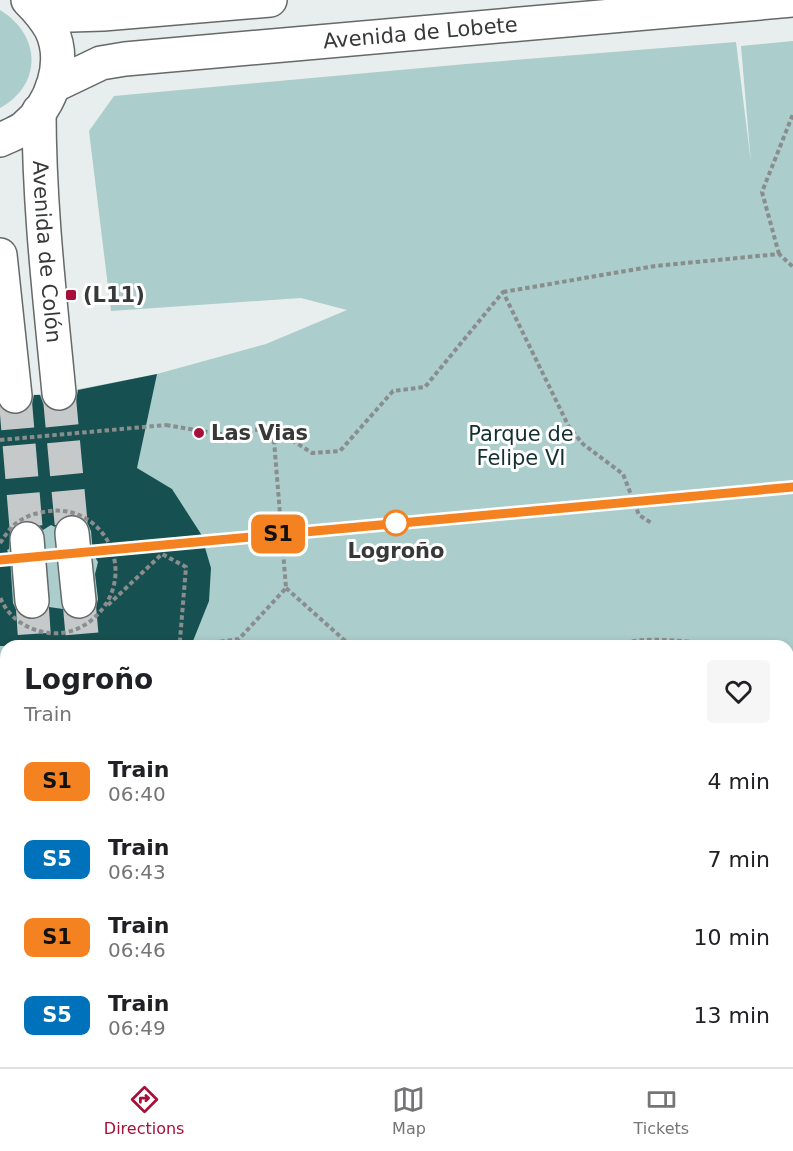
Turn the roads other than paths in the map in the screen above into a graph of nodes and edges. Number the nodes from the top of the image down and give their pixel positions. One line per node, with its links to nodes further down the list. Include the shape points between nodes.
1 (29, 0): 2 (main road, via 71,15); 4 (main road, Avenida de Colón, via 52,31 57,48 57,66)
2 (270, 0)
3 (793, 0): 4 (main road, Avenida de Lobete, via 156,55 101,63)
4 (46, 99): 5 (main road, Avenida de Lobete, via 25,127); 7 (main road, Avenida de Colón, via 39,168)
5 (0, 140)
6 (0, 255): 8 (main road, Avenida de Colón)
7 (59, 393)
8 (15, 396)
9 (72, 532): 12 (main road)
10 (13, 541): 11 (main road)
11 (16, 599)
12 (92, 604)

